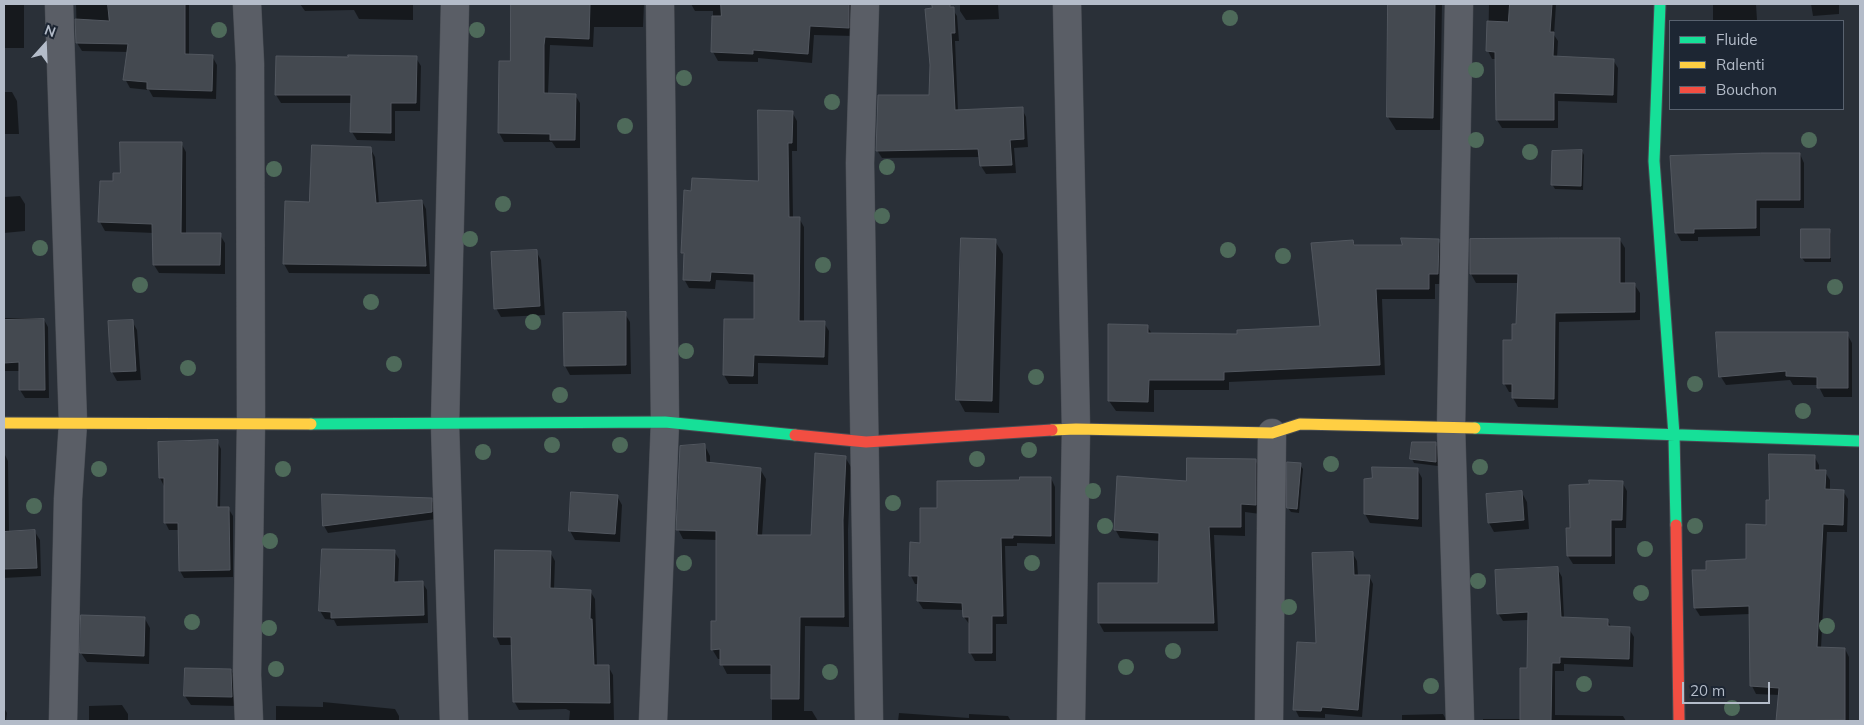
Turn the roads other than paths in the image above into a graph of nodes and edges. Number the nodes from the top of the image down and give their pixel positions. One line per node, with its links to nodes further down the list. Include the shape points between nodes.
1 (59, 4): 9 (street)
2 (247, 4): 12 (street)
3 (455, 4): 13 (street)
4 (660, 4): 10 (street)
5 (864, 4): 19 (street, via 860,163)
6 (1066, 4): 15 (street)
7 (1459, 4): 14 (street)
8 (1660, 4): 17 (street, via 1654,161)
9 (73, 422): 11 (street); 12 (street); 20 (street)
10 (665, 422): 13 (street); 19 (street); 23 (street)
11 (4, 423)
12 (251, 423): 13 (street); 21 (street)
13 (445, 426): 22 (street)
14 (1451, 427): 16 (street, via 1300,424); 17 (street); 27 (street)
15 (1076, 429): 16 (street); 19 (street); 25 (street)
16 (1272, 433): 26 (street)
17 (1674, 435): 18 (street); 28 (street)
18 (1860, 441)
19 (866, 442): 24 (street)
20 (63, 721)
21 (249, 721)
22 (454, 721)
23 (653, 721)
24 (869, 721)
25 (1071, 721)
26 (1269, 721)
27 (1460, 721)
28 (1679, 721)

